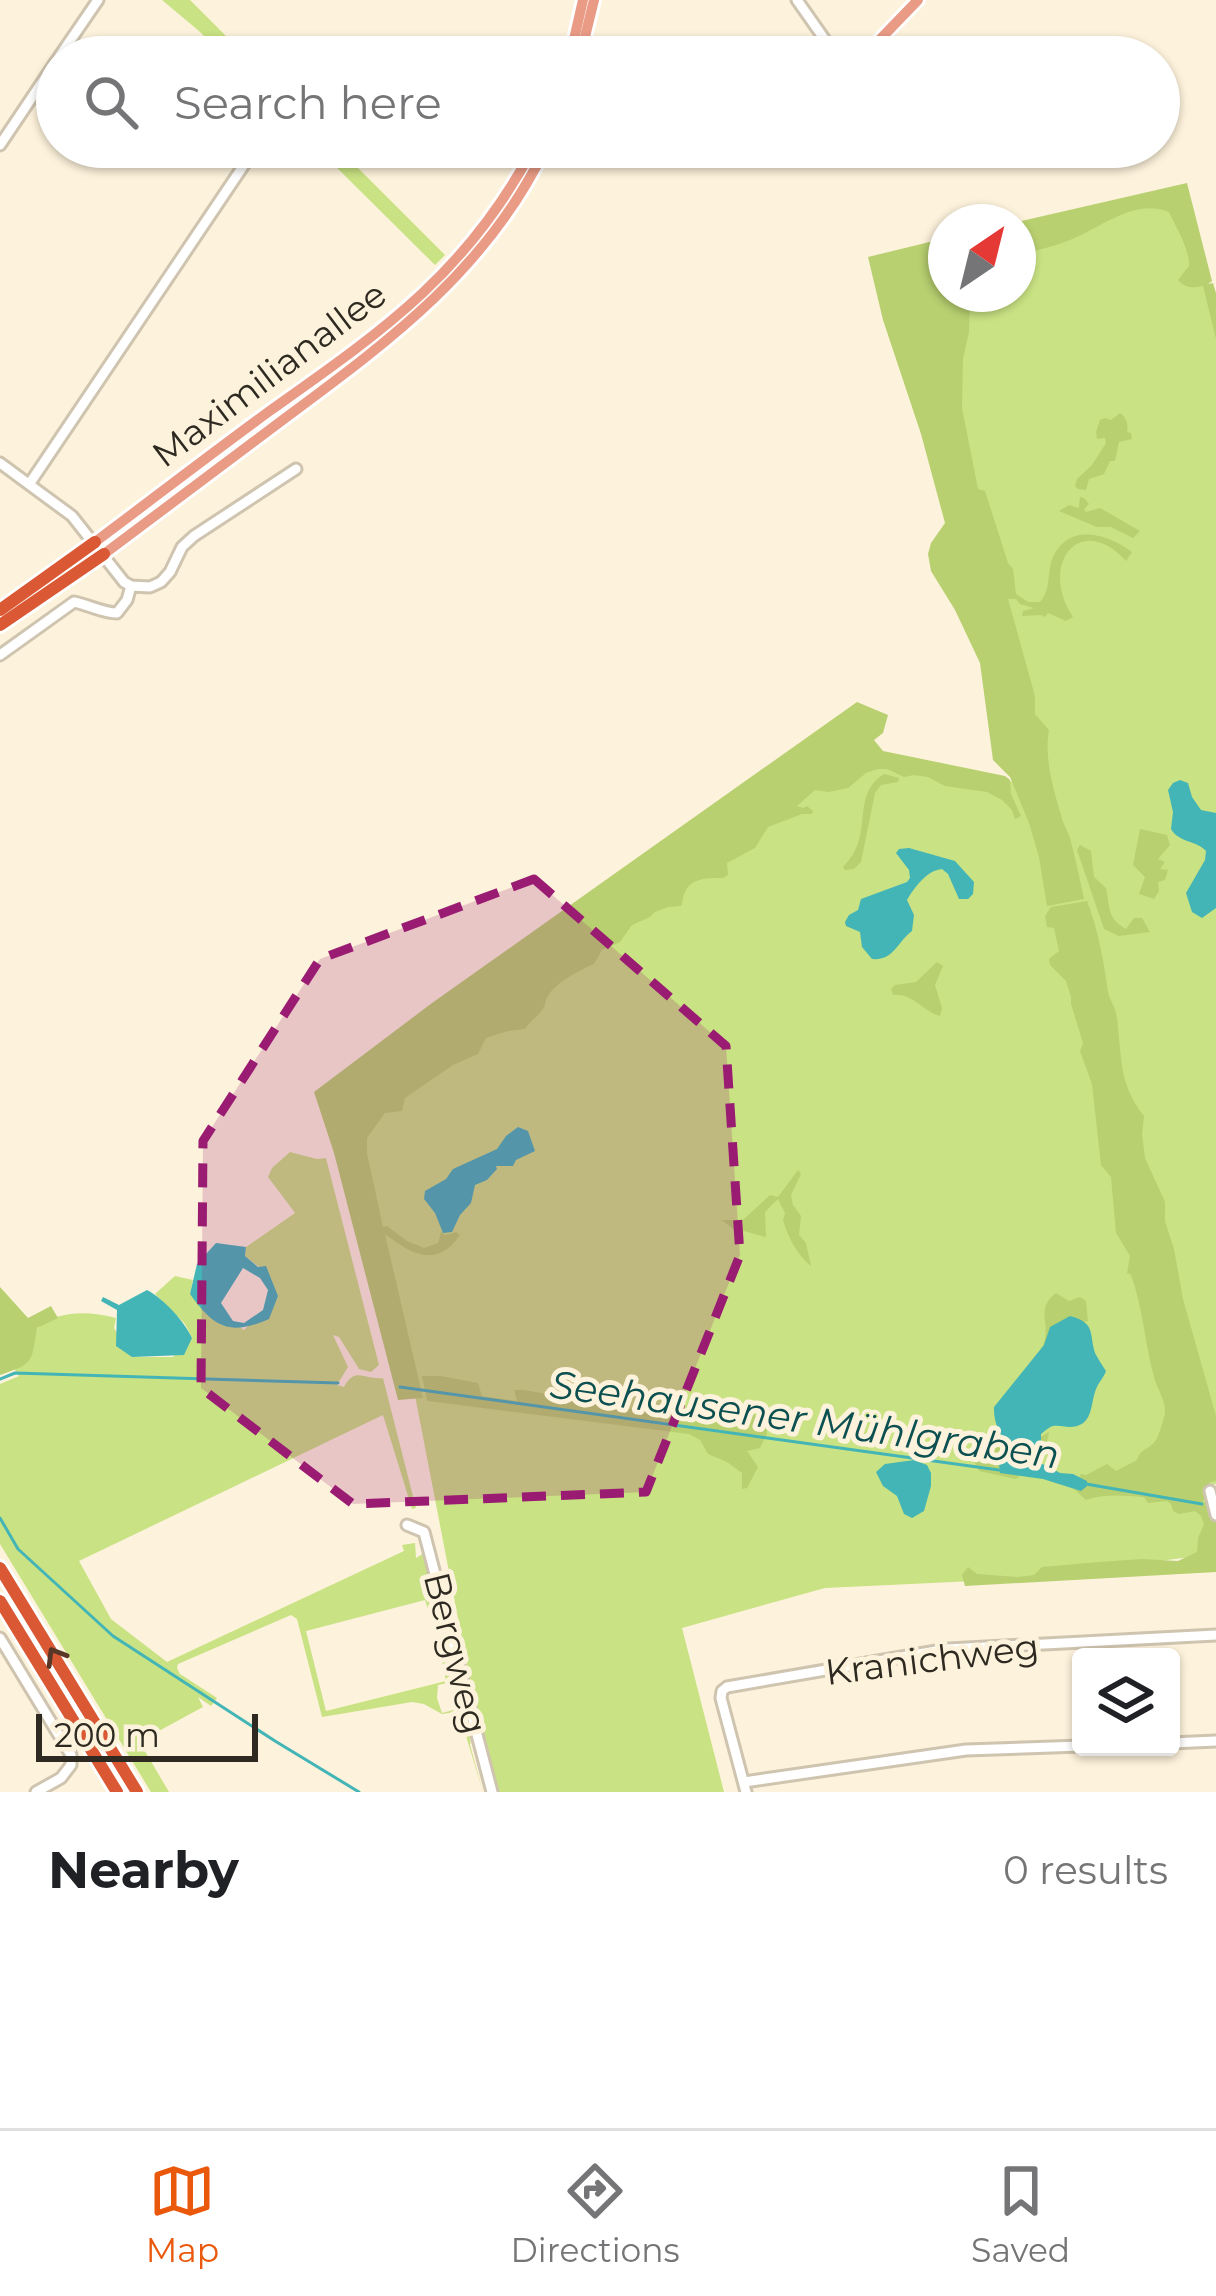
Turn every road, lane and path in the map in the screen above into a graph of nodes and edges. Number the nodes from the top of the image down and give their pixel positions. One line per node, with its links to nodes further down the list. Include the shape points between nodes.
1 (98, 0): 6 (street)
2 (584, 0): 7 (main road)
3 (594, 0): 8 (main road)
4 (797, 0): 9 (street)
5 (918, 0): 10 (main road)
6 (74, 36)
7 (575, 36)
8 (585, 36)
9 (822, 36)
10 (883, 36)
11 (36, 92): 12 (street)
12 (0, 145)
13 (242, 168): 18 (street)
14 (521, 168): 19 (main road, Maximilianallee, via 492,216 425,293)
15 (534, 168): 19 (main road, Maximilianallee, via 436,306)
16 (0, 463): 18 (street)
17 (296, 469): 20 (street, via 187,542 161,582)
18 (30, 483): 19 (street)
19 (99, 548): 20 (street); 21 (highway, Maximilianallee); 22 (highway, Maximilianallee)
20 (131, 586): 23 (street, via 117,613 74,602)
21 (0, 610)
22 (0, 626)
23 (0, 656)
24 (1210, 1491): 25 (street)
25 (1216, 1515)
26 (407, 1525): 38 (street, Bergweg, via 424,1532)
27 (0, 1568): 37 (highway, one-way to 27)
28 (0, 1601): 36 (highway)
29 (1216, 1636): 34 (street, Kranichweg, via 942,1650 731,1686 721,1698)
30 (0, 1639): 35 (street, via 70,1755 61,1778)
31 (1216, 1741): 32 (street)
32 (1180, 1743)
33 (1072, 1746): 34 (street, via 967,1750)
34 (745, 1787)
35 (36, 1792)
36 (117, 1792)
37 (137, 1792)
38 (492, 1792)

